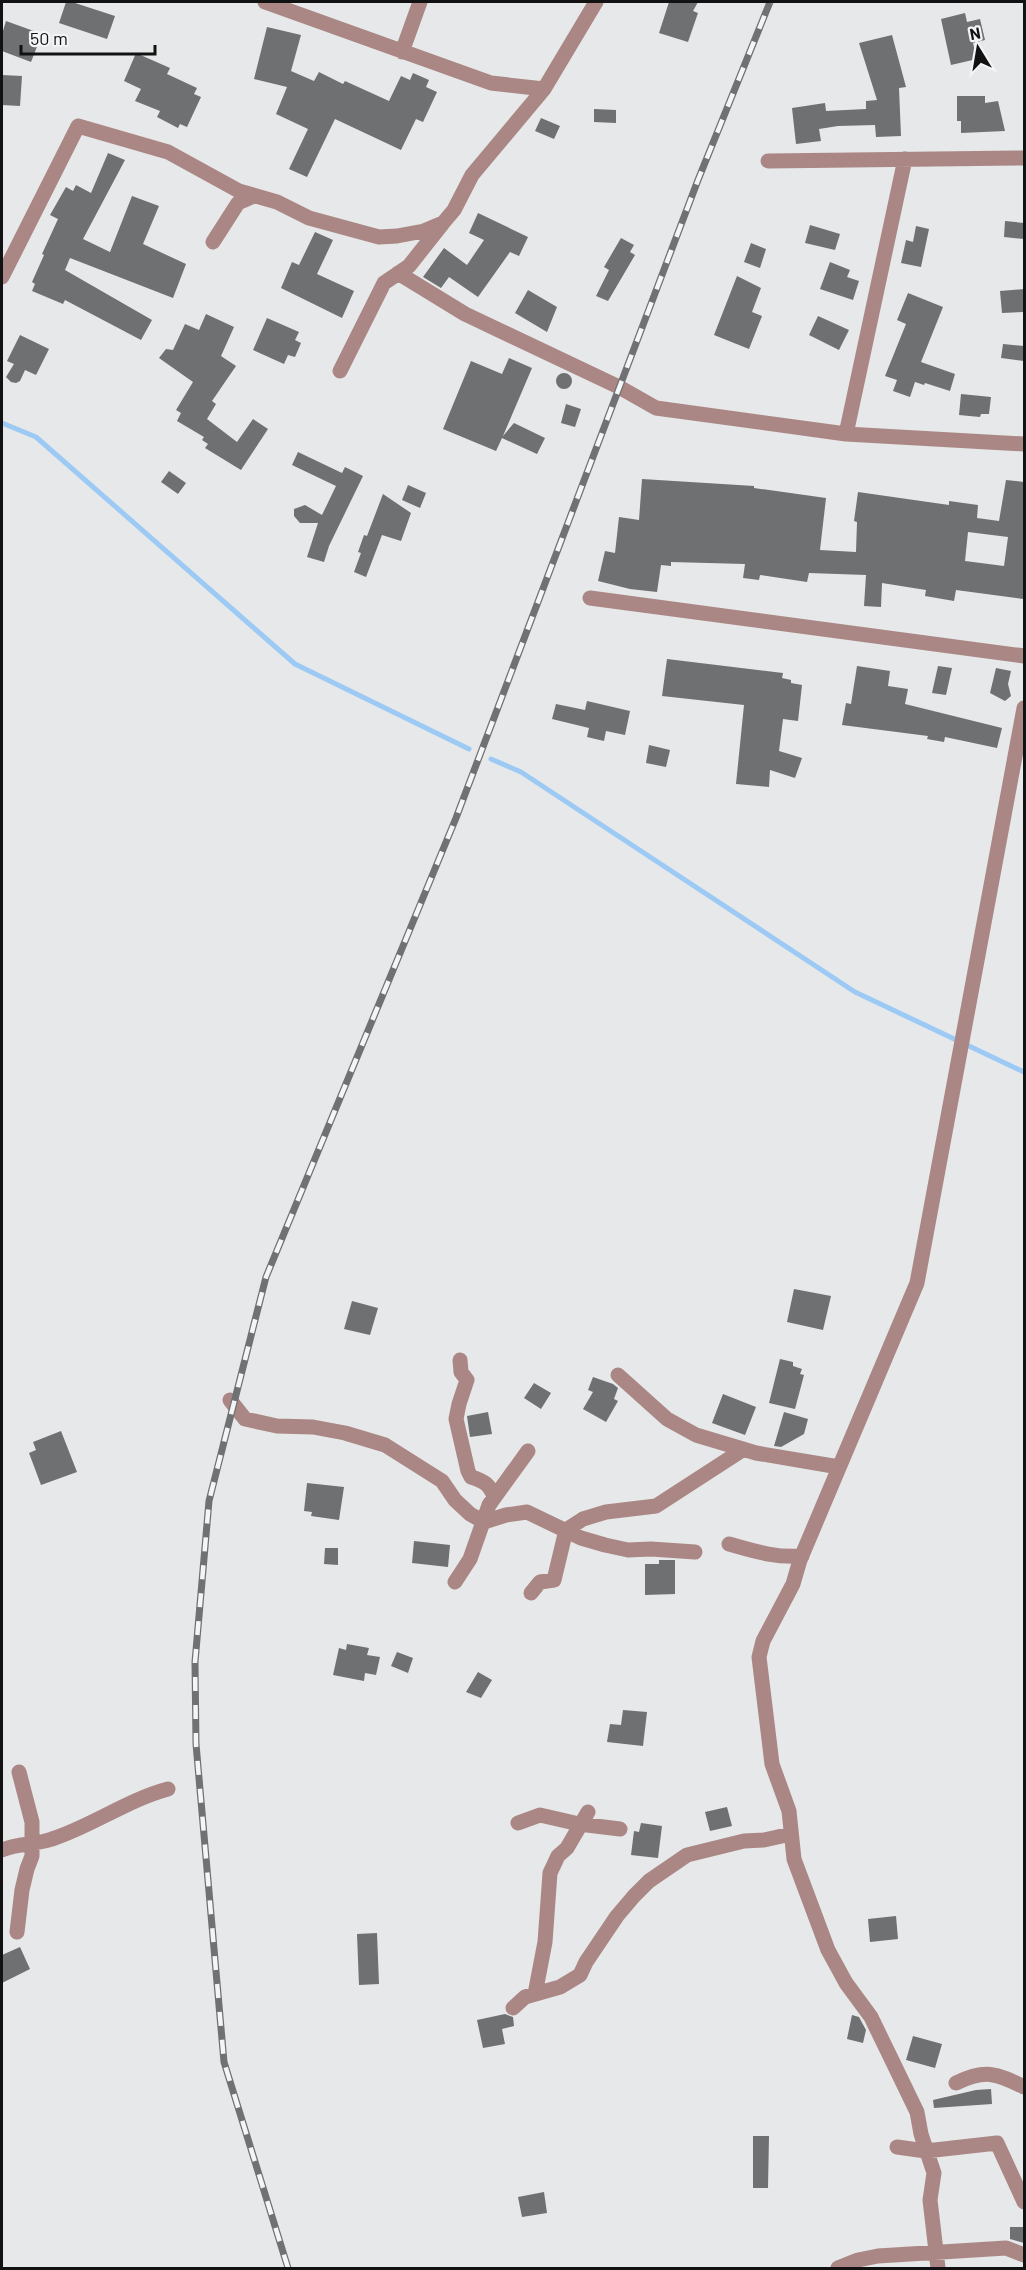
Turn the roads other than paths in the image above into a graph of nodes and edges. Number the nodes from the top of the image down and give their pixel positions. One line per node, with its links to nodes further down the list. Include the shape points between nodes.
1 (265, 2): 4 (street)
2 (420, 2): 4 (street)
3 (596, 2): 5 (street)
4 (402, 52): 5 (street, via 491,83)
5 (544, 89): 10 (street, via 472,175)
6 (1024, 158): 7 (street)
7 (905, 159): 8 (street); 15 (street)
8 (768, 161)
9 (254, 196): 10 (street, via 320,221 379,237); 11 (street, via 238,203); 13 (street, via 168,152 78,126)
10 (443, 224): 12 (street, via 409,266)
11 (213, 242)
12 (398, 273): 14 (street, via 384,283); 15 (street, via 465,315 656,408)
13 (2, 277)
14 (340, 371)
15 (846, 434): 16 (street)
16 (1024, 444)
17 (590, 598): 18 (street)
18 (1024, 656)
19 (1024, 708): 25 (street, via 917,1283)
20 (460, 1360): 26 (street, via 461,1372 467,1380 456,1419 468,1471 471,1477 490,1486)
21 (618, 1375): 23 (street, via 667,1419 696,1435)
22 (230, 1400): 27 (street, via 245,1419 277,1426 313,1427 385,1445 442,1481 455,1500)
23 (744, 1449): 25 (street); 28 (street, via 656,1506 606,1512 583,1519)
24 (528, 1451): 26 (street)
25 (839, 1467): 31 (street)
26 (494, 1496): 27 (street)
27 (484, 1522): 28 (street, via 527,1512); 32 (street, via 470,1559)
28 (566, 1530): 30 (street, via 628,1550); 33 (street, via 554,1580 540,1582)
29 (729, 1544): 31 (street, via 783,1558)
30 (695, 1552)
31 (802, 1556): 39 (street, via 759,1657 772,1764 789,1811)
32 (455, 1582)
33 (531, 1593)
34 (19, 1772): 40 (street, via 32,1821)
35 (168, 1789): 40 (street, via 145,1795 51,1840)
36 (584, 1818): 37 (street, via 540,1815); 38 (street); 43 (street, via 550,1874 545,1942)
37 (518, 1823)
38 (620, 1829)
39 (791, 1834): 43 (street, via 687,1855 634,1896 580,1975 560,1987); 48 (street, via 794,1859 828,1950 884,2041 917,2112)
40 (31, 1844): 41 (street); 42 (street)
41 (2, 1850)
42 (17, 1932)
43 (535, 1994): 44 (street)
44 (513, 2007)
45 (956, 2084): 46 (street, via 973,2075 991,2074)
46 (1024, 2087)
47 (897, 2147): 48 (street)
48 (926, 2151): 49 (street, via 997,2143); 50 (street, via 934,2173 930,2200)
49 (1024, 2202)
50 (937, 2253): 51 (street, via 1006,2248); 52 (street, via 878,2256); 53 (street)
51 (1024, 2255)
52 (838, 2268)
53 (938, 2268)

